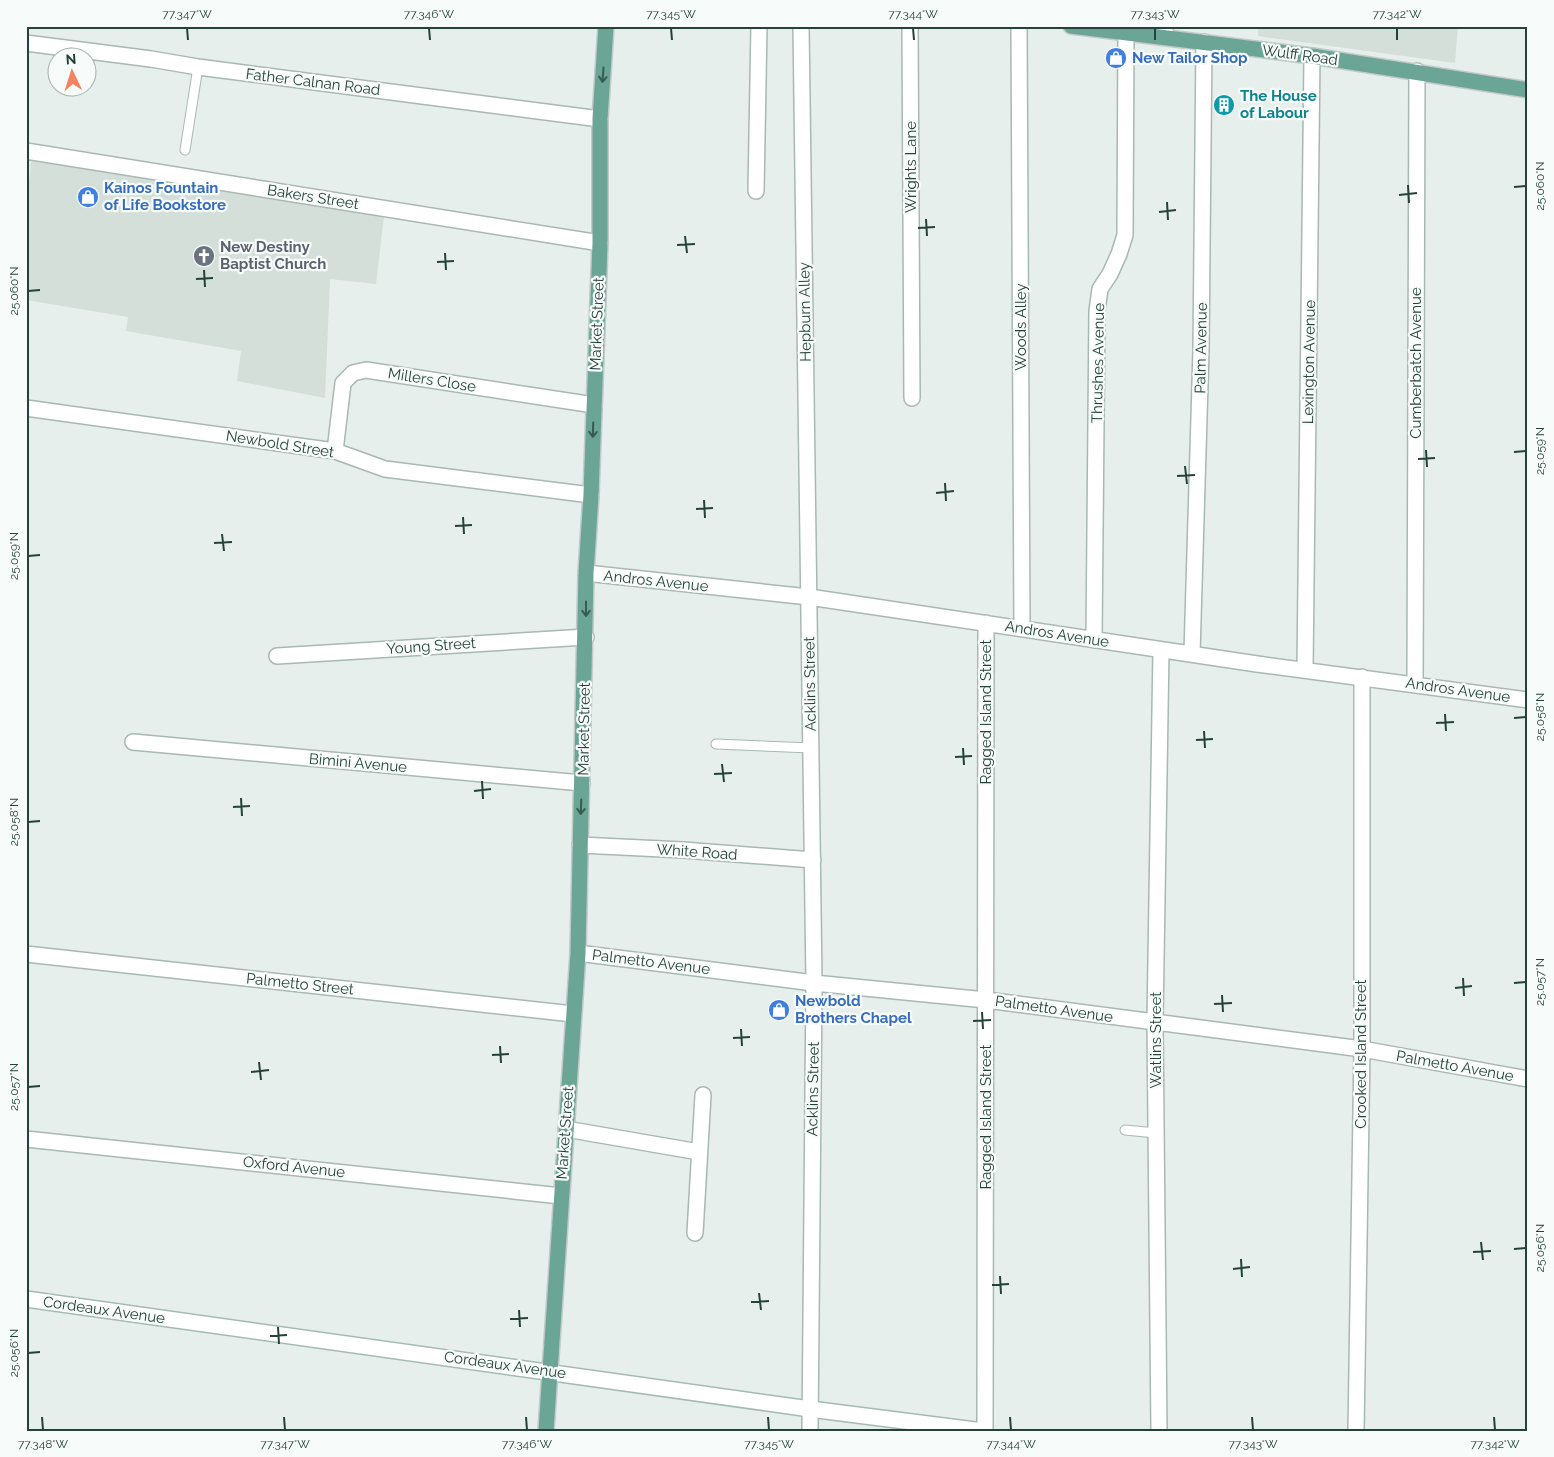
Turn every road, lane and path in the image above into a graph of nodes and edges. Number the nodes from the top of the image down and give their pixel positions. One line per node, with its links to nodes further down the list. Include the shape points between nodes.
1 (606, 26): 15 (main road, Market Street, one-way to 15)
2 (759, 26): 18 (street)
3 (801, 26): 26 (street, Hepburn Alley)
4 (910, 26): 20 (street, Wrights Lane)
5 (1019, 26): 28 (street, Woods Alley)
6 (1071, 26): 7 (main road, Wulff Road)
7 (1126, 32): 8 (main road, Wulff Road); 30 (street, Thrushes Avenue, via 1125,235 1116,261 1100,290 1097,311)
8 (1165, 32): 9 (main road, Wulff Road)
9 (1204, 42): 11 (main road, Wulff Road); 32 (street, Palm Avenue, via 1201,350)
10 (26, 43): 12 (street, Father Calnan Road)
11 (1312, 56): 13 (main road, Wulff Road); 34 (street, Lexington Avenue)
12 (198, 67): 15 (street, Father Calnan Road); 16 (lane)
13 (1416, 71): 14 (main road, Wulff Road); 36 (street, Cumberbatch Avenue)
14 (1528, 90)
15 (600, 119): 19 (main road, Market Street)
16 (185, 150)
17 (26, 151): 19 (street, Bakers Street)
18 (756, 191)
19 (600, 244): 21 (main road, Market Street)
20 (912, 398)
21 (594, 405): 23 (street, Millers Close, via 366,370 353,373 343,383); 24 (main road, Market Street, one-way to 24)
22 (26, 408): 23 (street, Newbold Street)
23 (335, 451): 24 (street, Newbold Street, via 385,469)
24 (591, 495): 25 (main road, Market Street)
25 (586, 573): 26 (street, Andros Avenue); 29 (main road, Market Street, one-way to 29)
26 (809, 597): 27 (street, Andros Avenue); 40 (street, Acklins Street)
27 (986, 623): 28 (street, Andros Avenue); 47 (street, Ragged Island Street)
28 (1022, 628): 30 (street, Andros Avenue)
29 (586, 637): 33 (street, Young Street); 41 (main road, Market Street)
30 (1094, 640): 31 (street, Andros Avenue)
31 (1161, 650): 32 (street, Andros Avenue); 49 (street, Watlins Street)
32 (1192, 654): 34 (street, Andros Avenue)
33 (277, 656)
34 (1305, 669): 35 (street, Andros Avenue)
35 (1362, 678): 36 (street, Andros Avenue); 50 (street, Crooked Island Street)
36 (1415, 684): 37 (street, Andros Avenue)
37 (1528, 700)
38 (133, 742): 41 (street, Bimini Avenue)
39 (716, 744): 40 (lane)
40 (811, 748): 43 (street, Acklins Street)
41 (582, 783): 42 (main road, Market Street, one-way to 42)
42 (580, 845): 43 (street, White Road); 44 (main road, Market Street)
43 (813, 860): 46 (street, Acklins Street)
44 (578, 953): 46 (street, Palmetto Avenue); 48 (main road, Market Street)
45 (26, 954): 48 (street, Palmetto Street)
46 (814, 983): 47 (street, Palmetto Avenue); 62 (street, Acklins Street)
47 (986, 1000): 49 (street, Palmetto Avenue); 65 (street, Ragged Island Street)
48 (573, 1014): 53 (main road, Market Street)
49 (1156, 1022): 50 (street, Palmetto Avenue); 55 (street, Watlins Street)
50 (1362, 1049): 51 (street, Palmetto Avenue); 67 (street, Crooked Island Street)
51 (1528, 1079)
52 (703, 1095): 57 (street)
53 (566, 1129): 57 (street); 58 (main road, Market Street)
54 (1125, 1130): 55 (lane)
55 (1156, 1133): 66 (street, Watlins Street)
56 (26, 1139): 58 (street, Oxford Avenue)
57 (699, 1152): 59 (street)
58 (561, 1196): 61 (main road, Market Street)
59 (695, 1233)
60 (26, 1299): 61 (street, Cordeaux Avenue)
61 (550, 1372): 62 (street, Cordeaux Avenue); 63 (main road, Market Street)
62 (810, 1409): 64 (street, Acklins Street); 65 (street, Cordeaux Avenue)
63 (546, 1431)
64 (810, 1431)
65 (984, 1431)
66 (1159, 1431)
67 (1356, 1431)

